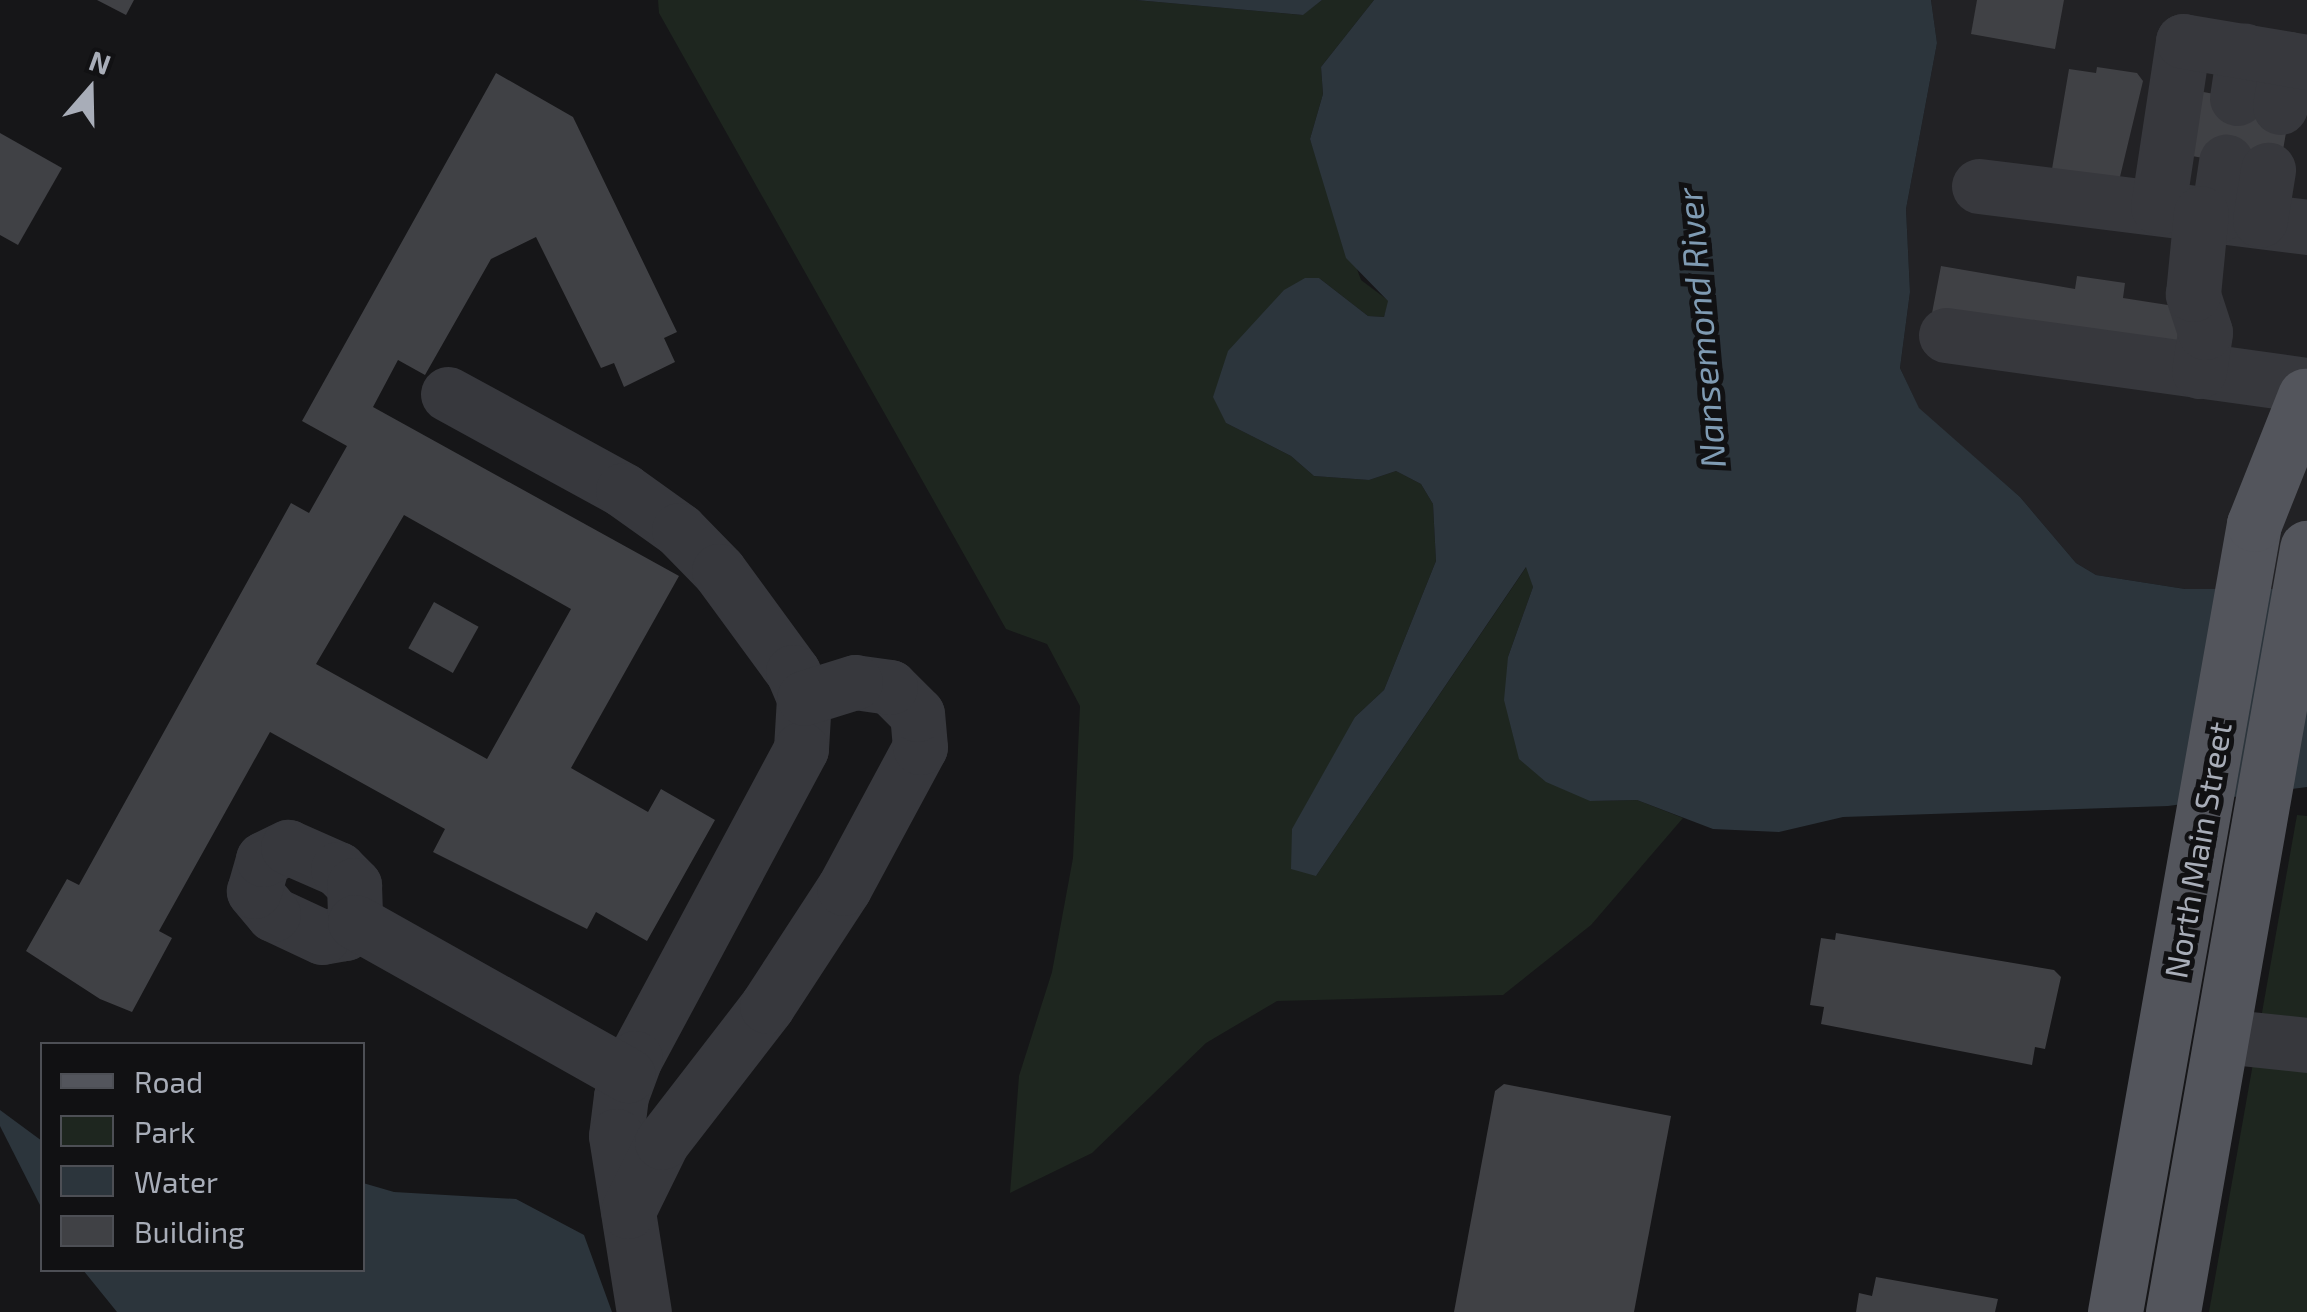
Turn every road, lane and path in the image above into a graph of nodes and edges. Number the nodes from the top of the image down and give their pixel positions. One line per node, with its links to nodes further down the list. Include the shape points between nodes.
1 (2271, 75): 3 (lane, via 2183,41)
2 (1979, 186): 3 (lane)
3 (2234, 202): 5 (lane, via 2192,294 2205,332)
4 (1946, 335): 5 (lane)
5 (2199, 371): 6 (lane)
6 (2306, 388): 8 (main road); 17 (main road, North Main Street, via 2254,524)
7 (448, 394): 10 (lane, via 623,490 679,530 730,585 793,672)
8 (2307, 478)
9 (2306, 557): 12 (main road, North Main Street)
10 (804, 698): 14 (lane, via 802,748); 15 (lane, via 856,682 890,687 917,714 920,747 844,888 767,1006 662,1142)
11 (355, 922): 14 (lane)
12 (2222, 1036): 13 (lane); 18 (main road, North Main Street)
13 (2307, 1045)
14 (628, 1075): 15 (lane, via 616,1136)
15 (628, 1211): 16 (lane)
16 (644, 1312)
17 (2115, 1312)
18 (2174, 1312)

